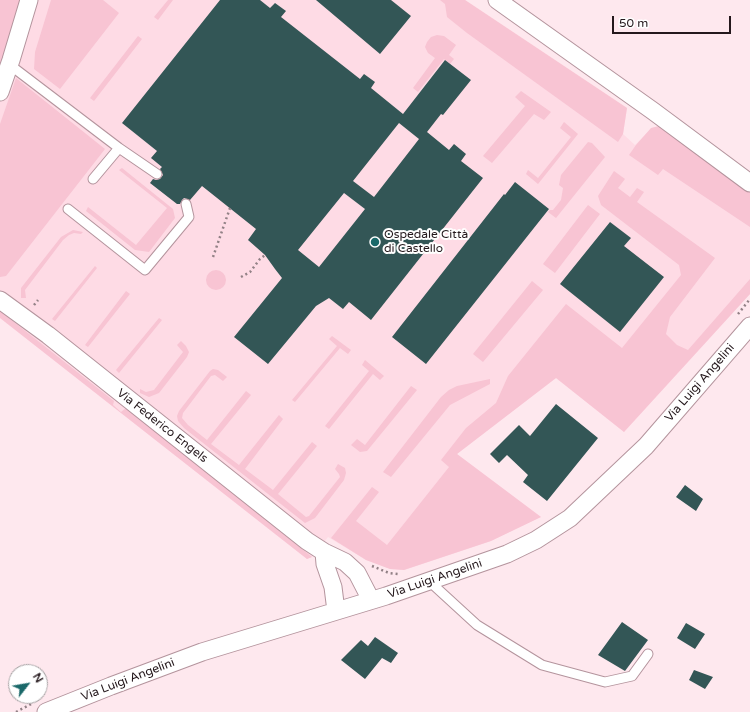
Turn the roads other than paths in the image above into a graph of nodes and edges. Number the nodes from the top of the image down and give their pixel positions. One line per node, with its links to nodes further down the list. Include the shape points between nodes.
1 (497, 0): 8 (street)
2 (28, 1): 3 (street)
3 (10, 64): 4 (street); 5 (lane)
4 (0, 92)
5 (119, 148): 6 (lane); 7 (lane)
6 (157, 174)
7 (93, 179)
8 (750, 183)
9 (186, 204): 10 (lane, via 189,217 145,270)
10 (68, 209)
11 (0, 300): 13 (street, Via Federico Engels)
12 (750, 326): 14 (street, Via Luigi Angelini, via 646,446 570,518 536,540 507,554)
13 (324, 552): 15 (street, Via Federico Engels, via 345,562 357,573); 16 (street)
14 (429, 581): 15 (street, Via Luigi Angelini); 17 (lane, via 477,624 542,665 605,682 632,676)
15 (371, 600): 16 (street, Via Luigi Angelini)
16 (336, 611): 18 (street, Via Luigi Angelini, via 202,652)
17 (648, 654)
18 (46, 712)

